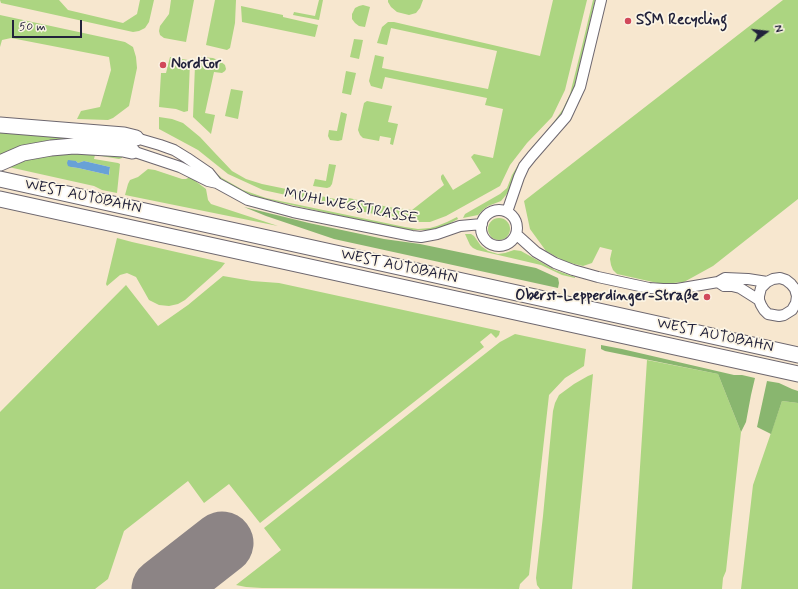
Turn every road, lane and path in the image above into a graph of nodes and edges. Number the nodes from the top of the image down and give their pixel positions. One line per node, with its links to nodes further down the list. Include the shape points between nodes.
1 (601, 0): 8 (street, via 580,87 566,116 524,166)
2 (0, 125): 3 (highway, via 124,135)
3 (134, 144): 4 (highway, via 123,149 74,146 51,148 23,153); 6 (street, MÜHLWEGSTRASSE, via 208,181); 6 (street, MÜHLWEGSTRASSE, via 160,145 181,154 209,173)
4 (0, 163)
5 (0, 179): 16 (highway, WEST AUTOBAHN)
6 (217, 183): 9 (street, MÜHLWEGSTRASSE, via 248,200 293,212 412,236 428,236 460,226)
7 (0, 199): 17 (highway, WEST AUTOBAHN)
8 (507, 212): 9 (street, via 501,210 489,213); 10 (street, via 516,224)
9 (482, 224): 10 (street, via 483,235 491,244 497,246 509,243)
10 (516, 234): 11 (street, via 536,252 555,263 611,280 663,290 677,290)
11 (718, 282): 12 (street, via 725,278); 14 (street, via 724,286 740,288)
12 (767, 282): 13 (street, via 780,278 786,280 795,289); 14 (street, via 761,288)
13 (797, 296): 15 (street)
14 (759, 300): 15 (street, via 768,314)
15 (794, 314)
16 (798, 355)
17 (798, 374)

